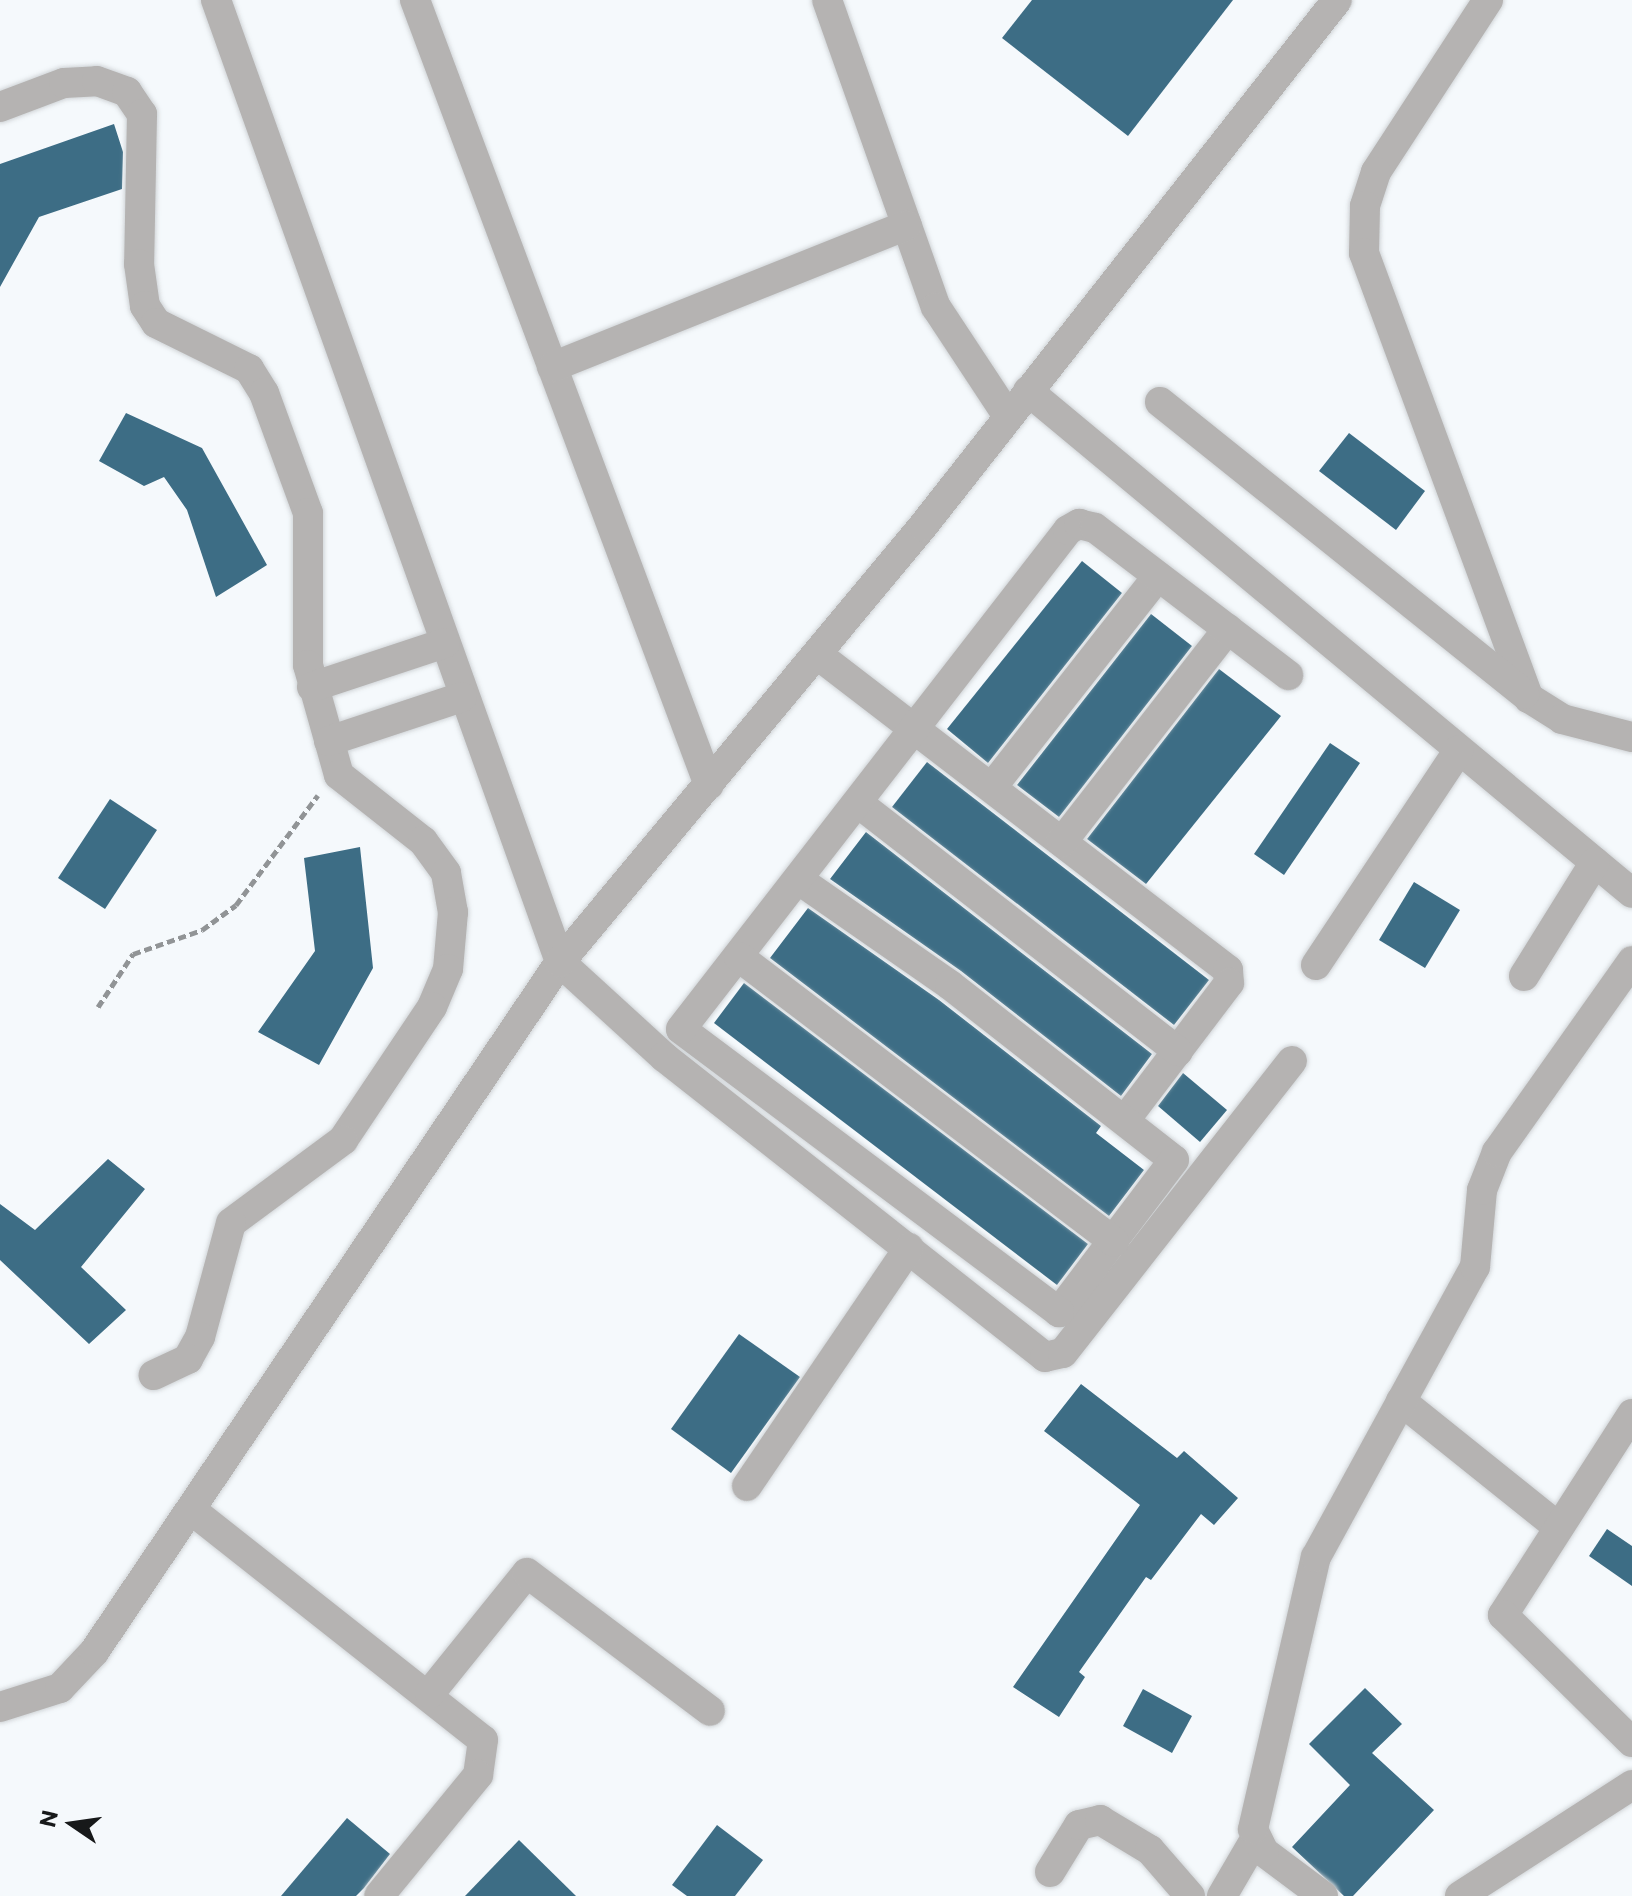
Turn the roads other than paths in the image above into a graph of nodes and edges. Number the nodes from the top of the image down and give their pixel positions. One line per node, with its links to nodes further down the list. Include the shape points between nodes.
1 (216, 0): 14 (street)
2 (415, 0): 8 (street)
3 (827, 0): 7 (street)
4 (1337, 0): 9 (street)
5 (1488, 0): 19 (street, via 1376,172 1365,206 1364,253)
6 (0, 107): 17 (street, via 64,83 97,81 127,92 142,114 139,264 145,306 156,323 249,369 264,393 308,513)
7 (907, 225): 8 (street); 11 (street, via 936,307)
8 (552, 367): 24 (street)
9 (1028, 391): 11 (street); 23 (street)
10 (1160, 402): 19 (street)
11 (1008, 416): 15 (street)
12 (1158, 576): 13 (street); 20 (street, via 1095,528 1079,524 1068,530); 25 (street)
13 (1228, 629): 16 (street); 27 (street)
14 (445, 643): 17 (street); 18 (street)
15 (818, 655): 20 (street); 24 (street)
16 (1288, 675)
17 (312, 687): 22 (street)
18 (462, 697): 22 (street); 33 (street)
19 (1529, 698): 21 (street, via 1562,719)
20 (917, 729): 25 (street); 26 (street)
21 (1632, 737)
22 (329, 741): 41 (street, via 339,775 423,841 446,873 453,912 448,969 432,1007 343,1140 231,1223 200,1337 188,1359)
23 (1459, 750): 28 (street); 34 (street)
24 (709, 785): 33 (street)
25 (992, 787): 27 (street)
26 (858, 803): 29 (street); 36 (street)
27 (1062, 842): 36 (street, via 1228,970 1229,983)
28 (1595, 862): 30 (street); 35 (street)
29 (799, 880): 31 (street); 38 (street)
30 (1632, 893)
31 (739, 957): 39 (street); 39 (street, via 683,1025 683,1035 1059,1312)
32 (1632, 961): 42 (street, via 1497,1152 1482,1190 1475,1267)
33 (560, 962): 40 (street, via 664,1057); 45 (street)
34 (1316, 965)
35 (1524, 976)
36 (1178, 1051): 38 (street)
37 (1292, 1061): 40 (street, via 1056,1357 1037,1351)
38 (1125, 1120): 39 (street, via 1174,1164)
39 (1114, 1242)
40 (909, 1248): 44 (street)
41 (154, 1375)
42 (1401, 1401): 46 (street); 52 (street, via 1316,1557)
43 (1632, 1414): 46 (street)
44 (747, 1486)
45 (194, 1512): 47 (street); 48 (street, via 94,1652 60,1688)
46 (1558, 1527): 50 (street, via 1503,1615)
47 (430, 1693): 49 (street, via 527,1573); 54 (street, via 476,1729 483,1760 478,1775)
48 (0, 1707)
49 (710, 1711)
50 (1632, 1742)
51 (1632, 1785): 58 (street)
52 (1254, 1841): 56 (street); 57 (street)
53 (1050, 1872): 55 (street, via 1079,1825 1100,1820 1150,1850)
54 (379, 1896)
55 (1190, 1896)
56 (1222, 1896)
57 (1323, 1896)
58 (1460, 1896)

